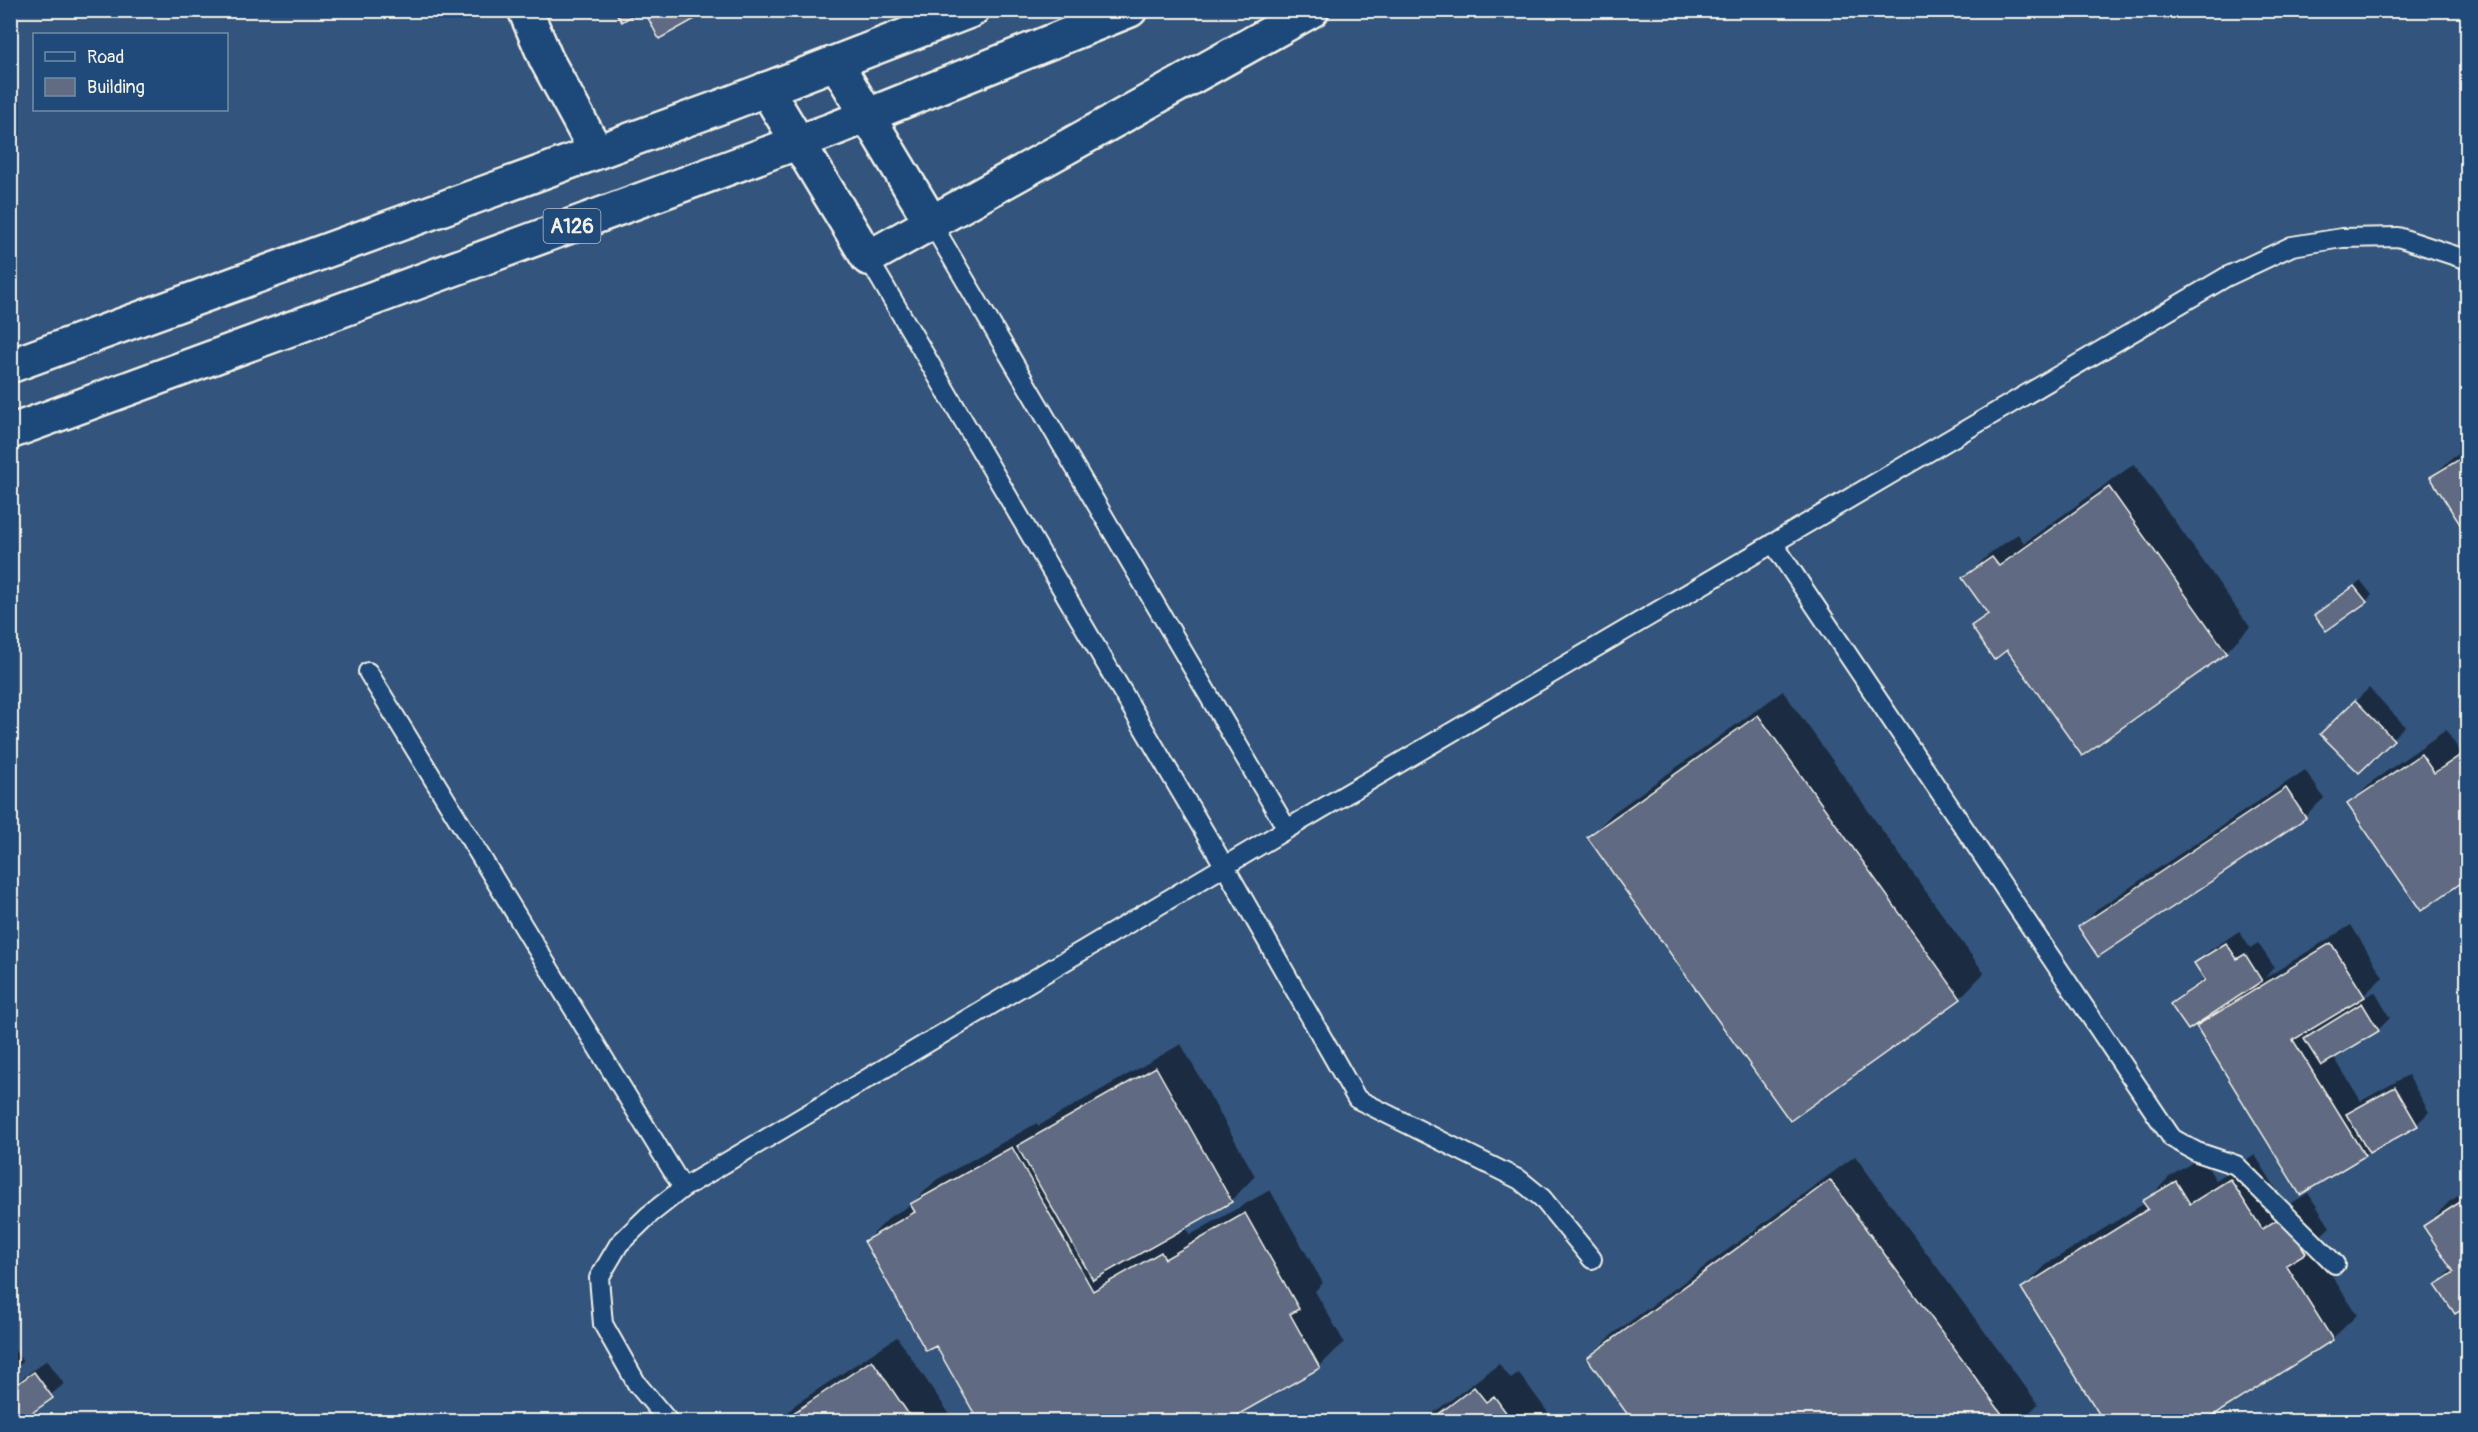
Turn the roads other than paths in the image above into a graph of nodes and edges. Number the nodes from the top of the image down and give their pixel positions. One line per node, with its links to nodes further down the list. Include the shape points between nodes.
1 (525, 10): 9 (main road, via 546,59)
2 (972, 10): 5 (main road)
3 (1130, 10): 7 (main road, A126)
4 (1312, 10): 10 (main road)
5 (837, 63): 6 (main road); 7 (main road)
6 (766, 89): 8 (main road); 9 (main road)
7 (867, 115): 8 (main road, A126); 10 (main road)
8 (799, 141): 11 (main road); 14 (main road, A126)
9 (596, 151): 13 (main road)
10 (931, 222): 11 (main road); 17 (lane)
11 (868, 258): 18 (lane)
12 (2468, 260): 15 (lane, via 2398,237 2342,238 2292,246 2226,277)
13 (10, 366)
14 (10, 432)
15 (1773, 543): 17 (lane); 21 (lane, via 2172,1138 2236,1165)
16 (368, 672): 19 (lane)
17 (1287, 829): 18 (lane)
18 (1225, 867): 19 (lane); 20 (lane, via 1357,1099 1520,1180 1542,1198)
19 (683, 1188): 22 (lane, via 619,1244 599,1278 603,1324 637,1384)
20 (1592, 1260)
21 (2335, 1264)
22 (669, 1422)

